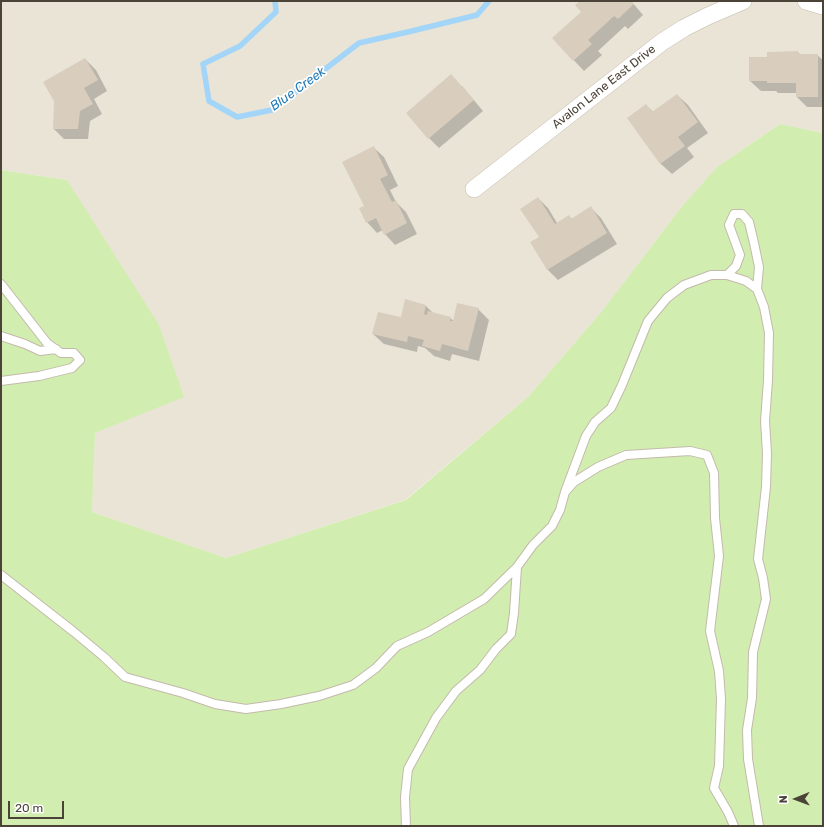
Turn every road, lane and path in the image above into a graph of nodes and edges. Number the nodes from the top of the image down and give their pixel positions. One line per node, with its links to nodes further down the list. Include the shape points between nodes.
1 (743, 1): 4 (street, Avalon Lane East Drive, via 684,28 662,42)
2 (806, 1): 3 (street)
3 (823, 6)
4 (474, 189)
5 (727, 275): 7 (lane, via 746,281); 7 (lane, via 736,266 740,255 729,225 734,214 742,214 749,222 759,266); 11 (lane, via 711,275 684,285 667,298 648,320 611,408 595,422 586,436)
6 (1, 284): 9 (lane, via 47,343)
7 (757, 289): 16 (lane, via 764,307 769,333 765,422 766,487 758,559 766,599 753,652 752,698 747,730 748,759)
8 (1, 336): 9 (lane, via 40,351)
9 (56, 349): 10 (lane, via 61,353 74,353 80,360 72,368)
10 (1, 381)
11 (565, 492): 12 (lane, via 552,526); 15 (lane, via 574,482 626,455 690,451 707,455 714,473 719,556 710,631 719,671 721,699 719,766 714,788)
12 (516, 567): 13 (lane, via 484,599 428,632 397,646 376,668 354,685 319,696 246,709 215,704 125,677 74,632); 14 (lane, via 511,634 480,670 456,691 422,743 408,769 405,797)
13 (1, 575)
14 (406, 826)
15 (734, 826)
16 (759, 826)

